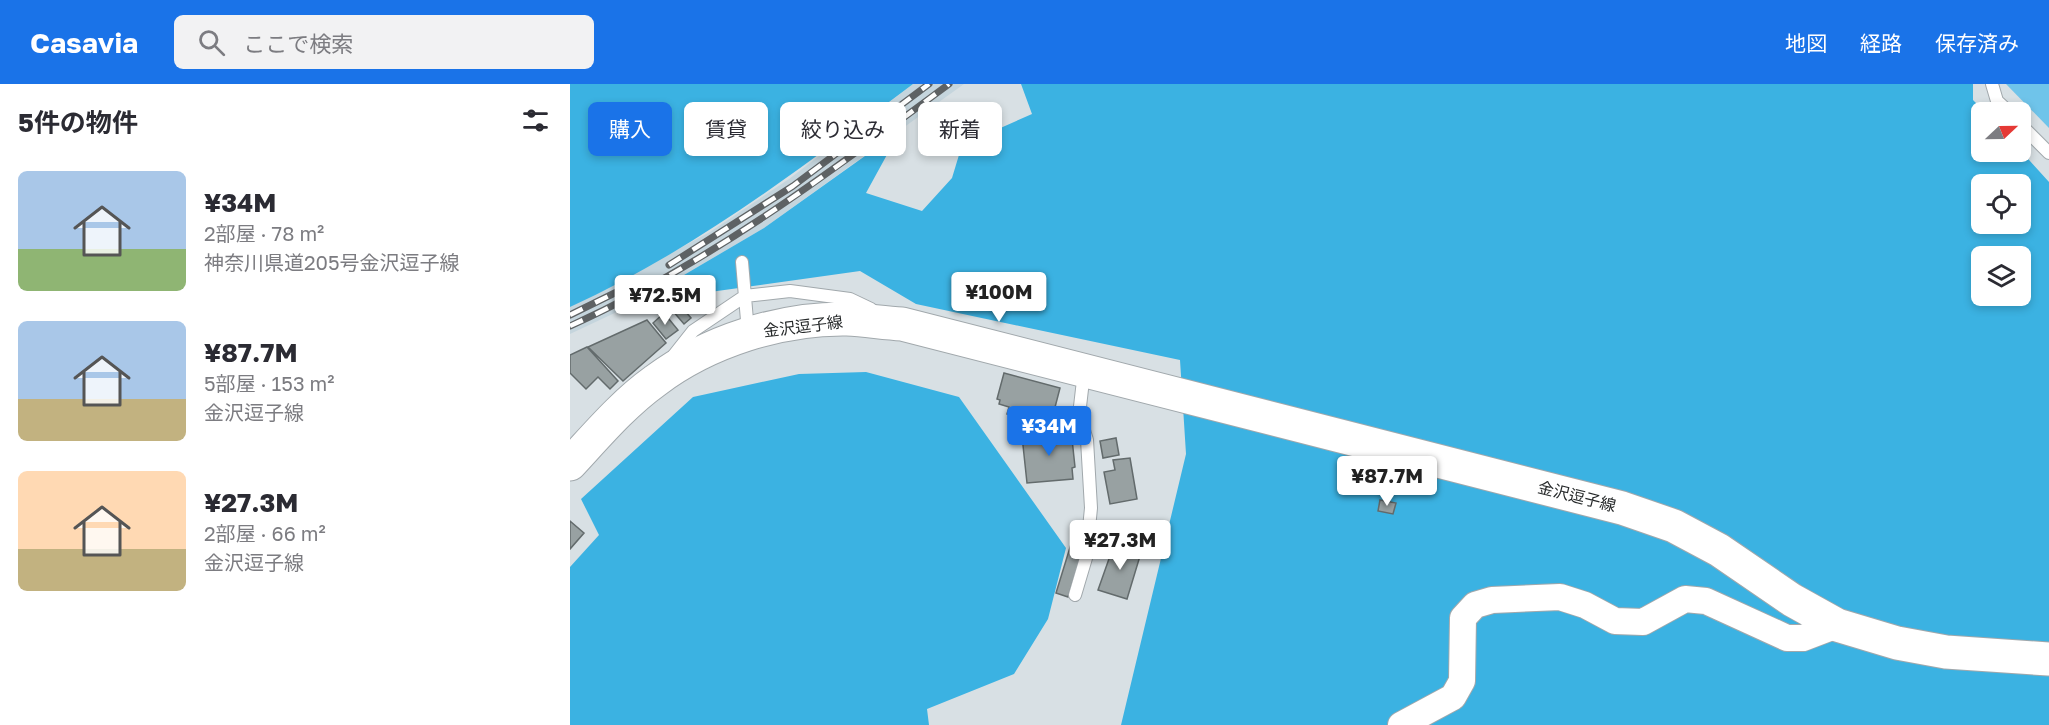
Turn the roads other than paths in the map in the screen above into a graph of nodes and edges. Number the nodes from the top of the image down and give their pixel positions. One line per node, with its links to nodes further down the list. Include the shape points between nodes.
1 (1992, 84): 2 (lane)
2 (1999, 102)
3 (2031, 135): 4 (lane)
4 (2049, 153)
5 (742, 262): 6 (lane)
6 (745, 296): 7 (lane, via 790,291 850,299); 8 (lane); 10 (lane, via 693,330)
7 (902, 324): 8 (main road, 金沢逗子線, via 846,319 795,323); 9 (main road, 金沢逗子線)
8 (748, 333): 10 (main road, 金沢逗子線)
9 (1084, 370): 12 (lane, via 1079,415 1087,440 1091,508 1086,558); 13 (main road, 金沢逗子線, via 1622,508 1674,526 1719,550 1792,600)
10 (656, 380): 11 (main road, 金沢逗子線, via 624,406)
11 (570, 464)
12 (1075, 595)
13 (1837, 625): 14 (main road, 金沢逗子線, via 1896,644 1946,652); 15 (street, via 1803,638 1787,638 1706,601 1685,599 1643,622 1615,621 1585,604 1560,597 1492,600 1475,605 1463,618 1462,681 1453,697)
14 (2049, 659)
15 (1401, 725)

